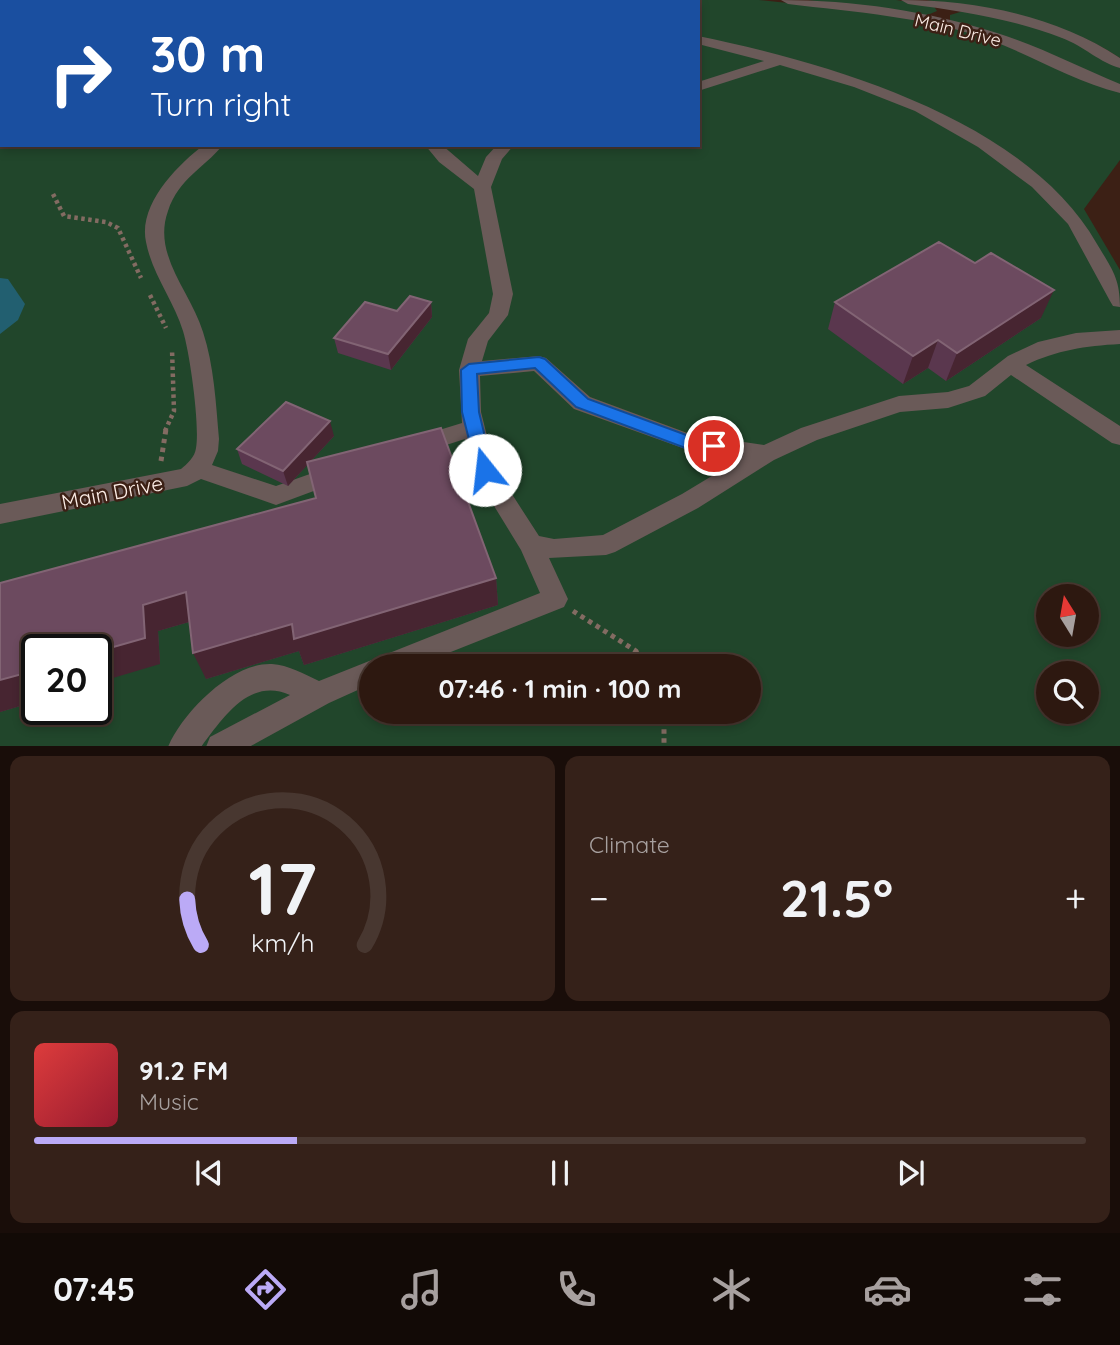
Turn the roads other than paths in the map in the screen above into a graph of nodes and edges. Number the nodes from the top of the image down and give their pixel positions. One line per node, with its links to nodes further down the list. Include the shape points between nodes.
1 (788, 0): 4 (street, Main Drive)
2 (908, 0): 3 (street, Main Drive)
3 (950, 6): 4 (street); 7 (street, Main Drive, via 1051,28)
4 (936, 22): 9 (street, Main Drive, via 993,36)
5 (700, 41): 6 (street)
6 (779, 61): 8 (street); 14 (street, via 920,108 984,144 1038,183 1076,222)
7 (1120, 64)
8 (700, 86)
9 (1120, 89)
10 (213, 147): 22 (street, via 171,188 153,238 194,333)
11 (435, 147): 13 (street)
12 (504, 147): 13 (street, via 494,158)
13 (482, 187): 17 (street, via 503,293 498,315 478,339)
14 (1120, 301)
15 (1120, 337): 16 (street, via 1045,347)
16 (1011, 365): 19 (street); 21 (street, via 977,391 948,400 899,404 809,434)
17 (469, 370): 18 (street); 21 (street, via 539,363 582,403 688,442)
18 (473, 428): 20 (street); 25 (street, via 485,470)
19 (1120, 437)
20 (394, 453)
21 (766, 454): 25 (street, via 606,545 554,549)
22 (203, 458): 23 (street, via 276,496); 24 (street, Main Drive, via 187,477)
23 (355, 465)
24 (0, 514)
25 (531, 545): 26 (street, via 555,599)
26 (414, 654)
27 (359, 676): 28 (street)
28 (319, 694): 29 (street, via 272,677 249,680 229,694); 30 (street)
29 (183, 746)
30 (222, 746)

